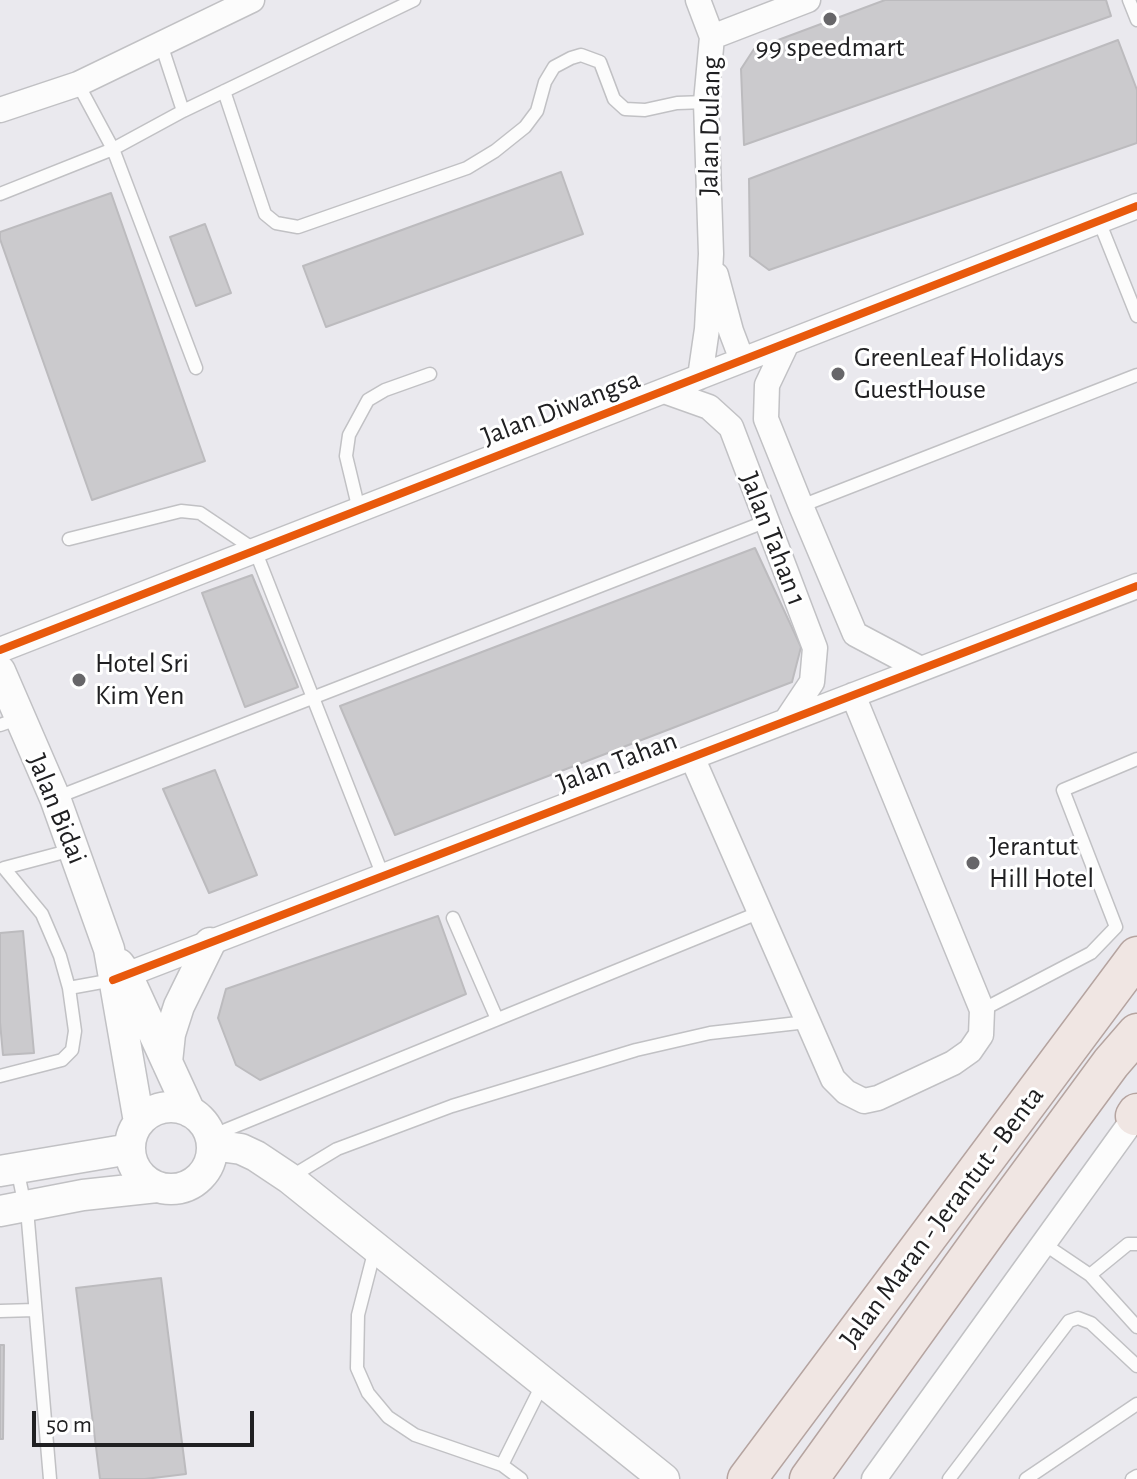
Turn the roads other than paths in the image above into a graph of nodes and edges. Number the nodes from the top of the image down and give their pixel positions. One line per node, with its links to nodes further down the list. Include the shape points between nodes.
1 (252, 0): 8 (street)
2 (414, 0): 10 (lane)
3 (698, 0): 7 (street, Jalan Dulang)
4 (808, 0): 7 (street)
5 (1129, 0): 6 (lane)
6 (1137, 20)
7 (712, 37): 11 (street, Jalan Dulang)
8 (161, 44): 9 (street); 13 (lane)
9 (78, 84): 12 (street); 14 (lane)
10 (224, 91): 11 (lane, via 265,214 276,223 298,227 467,168 495,151 525,127 554,67 571,58 581,55 600,62 614,99 625,109); 13 (lane)
11 (706, 102): 18 (street, Jalan Dulang)
12 (0, 110)
13 (183, 111): 14 (lane)
14 (113, 149): 15 (lane); 22 (lane)
15 (0, 194)
16 (1136, 208): 17 (street, Jalan Diwangsa)
17 (1099, 221): 19 (lane); 20 (street, Jalan Diwangsa)
18 (711, 254): 21 (street, Jalan Dulang); 25 (street, Jalan Dulang)
19 (1137, 316)
20 (787, 343): 21 (street, Jalan Diwangsa); 27 (street, Jalan Tahan 1, via 767,385 766,419)
21 (742, 360): 25 (street, Jalan Diwangsa)
22 (196, 368)
23 (430, 374): 28 (lane, via 368,400 349,435 346,456)
24 (1137, 375): 27 (lane)
25 (700, 377): 26 (street, Jalan Diwangsa)
26 (664, 391): 28 (street, Jalan Diwangsa); 29 (street, Jalan Tahan 1, via 709,407 731,427)
27 (801, 506): 34 (street, Jalan Tahan 1, via 855,634)
28 (359, 510): 31 (street, Jalan Diwangsa)
29 (767, 521): 37 (lane); 38 (street, Jalan Tahan 1, via 815,648 812,682)
30 (69, 539): 31 (lane, via 181,511 200,513)
31 (255, 550): 33 (street, Jalan Diwangsa); 37 (lane)
32 (1137, 586): 34 (street, Jalan Tahan)
33 (0, 650)
34 (921, 669): 36 (street, Jalan Tahan)
35 (0, 671): 39 (street, Jalan Bidai)
36 (853, 695): 38 (street, Jalan Tahan); 52 (street)
37 (313, 698): 42 (lane); 45 (lane)
38 (786, 721): 40 (street, Jalan Tahan)
39 (10, 722): 42 (street, Jalan Bidai)
40 (692, 757): 45 (street, Jalan Tahan); 46 (street)
41 (1137, 759): 52 (lane, via 1063,790 1116,927 1091,953)
42 (55, 798): 43 (street, Jalan Bidai)
43 (74, 850): 44 (lane); 50 (street, Jalan Bidai)
44 (1, 865): 51 (lane, via 42,914)
45 (383, 876): 48 (street, Jalan Tahan)
46 (758, 913): 53 (lane); 54 (street)
47 (453, 918): 53 (lane)
48 (210, 943): 50 (street, Jalan Tahan); 56 (street, via 179,1006)
49 (1137, 956): 80 (main road, Jalan Maran - Jerantut - Benta)
50 (120, 978): 51 (lane); 56 (street); 60 (street)
51 (69, 988): 57 (lane, via 72,1050 62,1060)
52 (982, 1010): 54 (street, via 981,1035 970,1051 864,1101 833,1079)
53 (497, 1019): 61 (lane)
54 (807, 1022): 63 (lane, via 710,1033 636,1050 452,1106)
55 (1137, 1033): 81 (main road, Jalan Maran - Jerantut - Benta)
56 (167, 1062): 58 (street)
57 (0, 1076)
58 (190, 1112): 60 (street, via 163,1108 150,1113); 61 (street, via 201,1119)
59 (1136, 1115): 66 (street)
60 (135, 1136): 62 (street); 64 (street, via 138,1172)
61 (210, 1151): 63 (street); 64 (street, via 184,1188)
62 (8, 1169): 65 (lane)
63 (280, 1172): 68 (street)
64 (157, 1187): 65 (street)
65 (13, 1209): 70 (lane)
66 (1044, 1244): 69 (lane); 82 (street)
67 (1137, 1244): 69 (lane, via 1128,1244)
68 (375, 1249): 74 (street); 76 (lane, via 358,1315 357,1368 368,1393 388,1417 415,1435)
69 (1090, 1275): 72 (lane)
70 (35, 1310): 71 (lane); 77 (lane)
71 (0, 1311)
72 (1137, 1327)
73 (1137, 1366): 83 (lane, via 1091,1323 1069,1321)
74 (543, 1383): 76 (lane); 79 (street)
75 (1137, 1404): 84 (lane)
76 (502, 1465): 78 (lane)
77 (50, 1479)
78 (521, 1479)
79 (664, 1479)
80 (747, 1479)
81 (809, 1479)
82 (874, 1479)
83 (949, 1479)
84 (1026, 1479)

